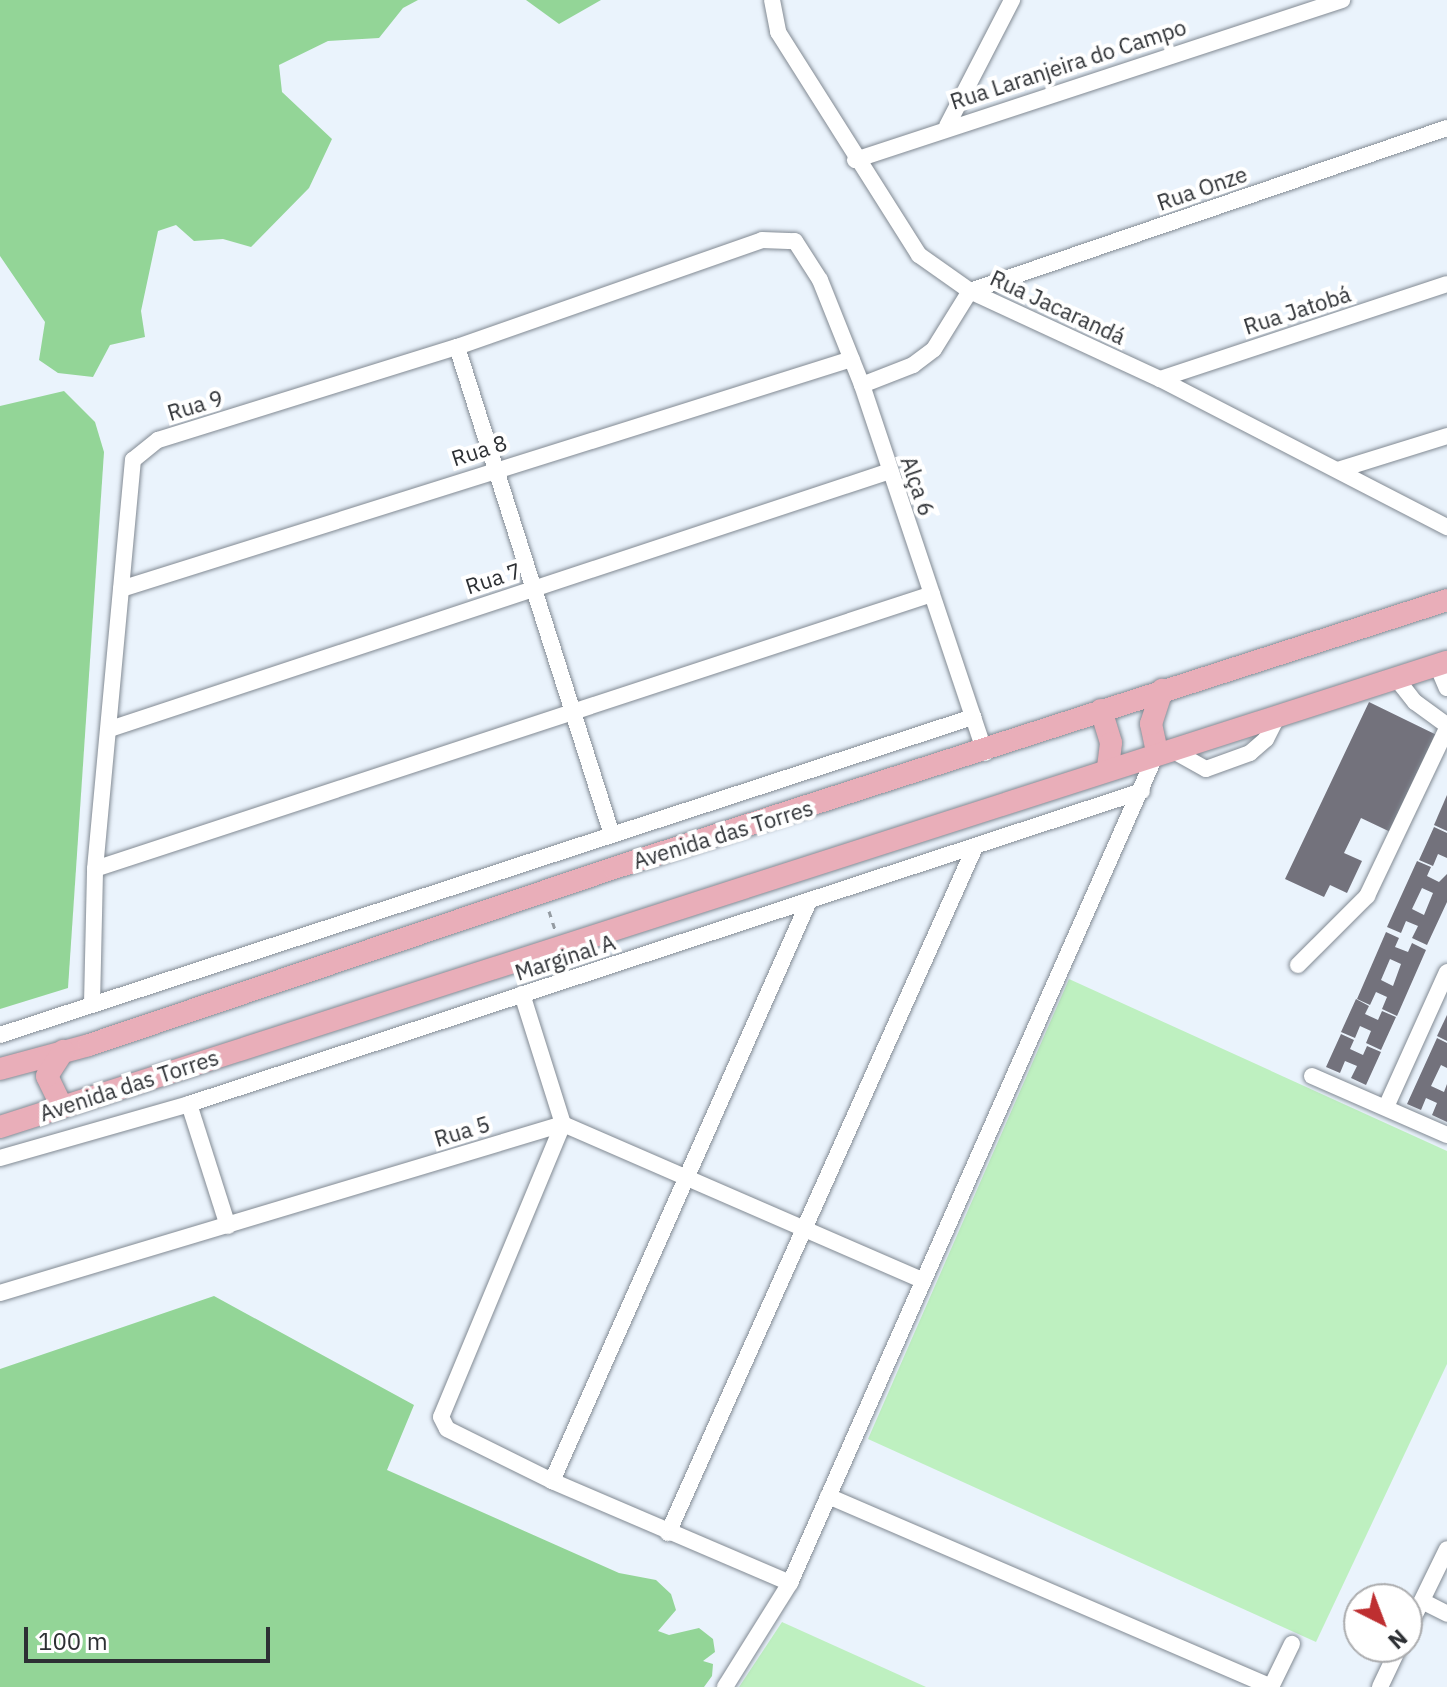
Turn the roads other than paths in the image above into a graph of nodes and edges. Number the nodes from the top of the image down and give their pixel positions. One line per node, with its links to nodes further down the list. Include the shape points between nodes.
1 (772, 0): 6 (street, Rua Jacarandá, via 778,32)
2 (1012, 0): 4 (street)
3 (1342, 0): 4 (street, Rua Laranjeira do Campo)
4 (947, 126): 6 (street, Rua Laranjeira do Campo)
5 (1447, 128): 9 (street, Rua Onze)
6 (855, 160): 9 (street, Rua Jacarandá, via 919,255)
7 (795, 241): 10 (street, Rua 9, via 762,240); 11 (street, Alça 6, via 814,267)
8 (1447, 284): 12 (street, Rua Jatobá)
9 (970, 291): 12 (street, Rua Jacarandá); 13 (street, via 934,349 913,365)
10 (457, 347): 15 (street); 20 (street, Rua 9, via 158,440 142,450 128,472)
11 (852, 359): 13 (street, Alça 6); 15 (street, Rua 8)
12 (1160, 379): 16 (street, Rua Jacarandá)
13 (862, 385): 17 (street, Alça 6)
14 (1447, 436): 16 (street)
15 (495, 468): 19 (street); 20 (street, Rua 8)
16 (1338, 470): 18 (street, Rua Jacarandá)
17 (890, 471): 19 (street, Rua 7); 21 (street, Alça 6)
18 (1447, 527)
19 (533, 588): 28 (street); 31 (street, Rua 7)
20 (121, 589): 31 (street, Rua 9)
21 (932, 594): 28 (street); 29 (street, Alça 6)
22 (1447, 600): 26 (main road, Avenida das Torres)
23 (1442, 664): 24 (main road, Avenida das Torres); 25 (street)
24 (1396, 678): 30 (street, via 1415,702); 32 (main road, Avenida das Torres)
25 (1447, 688)
26 (1162, 690): 27 (main road, Avenida das Torres); 32 (main road, via 1151,724)
27 (1101, 710): 33 (main road, Avenida das Torres); 34 (main road, via 1111,743)
28 (573, 714): 36 (street); 38 (street)
29 (973, 717): 33 (street, Alça 6); 36 (street)
30 (1447, 726): 40 (street, via 1367,896)
31 (110, 729): 38 (street, Rua 9)
32 (1164, 750): 34 (main road, Avenida das Torres); 35 (street)
33 (985, 753): 45 (main road, Avenida das Torres)
34 (1108, 768): 49 (main road, Avenida das Torres)
35 (1142, 791): 37 (street, Marginal A); 58 (street)
36 (612, 835): 43 (street)
37 (975, 847): 39 (street, Marginal A); 57 (street)
38 (95, 869): 43 (street, Rua 9)
39 (809, 901): 42 (street, Marginal A); 55 (street)
40 (1298, 965)
41 (1447, 972): 50 (street)
42 (522, 994): 48 (street, Marginal A); 51 (street)
43 (92, 1004): 44 (street)
44 (0, 1035)
45 (63, 1051): 46 (main road, Avenida das Torres); 49 (main road, via 47,1076)
46 (0, 1069)
47 (1312, 1076): 50 (street)
48 (189, 1104): 54 (street, Marginal A); 56 (street)
49 (62, 1107): 52 (main road, Avenida das Torres)
50 (1386, 1107): 53 (street)
51 (563, 1124): 55 (street); 56 (street, Rua 5); 60 (street, via 441,1417 447,1429)
52 (0, 1127)
53 (1447, 1135)
54 (0, 1158)
55 (688, 1175): 57 (street); 60 (street)
56 (228, 1226): 59 (street, Rua 5)
57 (806, 1232): 58 (street); 62 (street)
58 (921, 1280): 61 (street)
59 (0, 1293)
60 (552, 1481): 62 (street)
61 (828, 1496): 64 (street); 71 (street)
62 (668, 1533): 64 (street)
63 (1447, 1549): 65 (street)
64 (790, 1583): 70 (street)
65 (1423, 1599)
66 (1423, 1602): 67 (street)
67 (1447, 1614)
68 (1292, 1644): 71 (street)
69 (1391, 1663): 72 (street)
70 (725, 1687)
71 (1271, 1687)
72 (1380, 1687)

